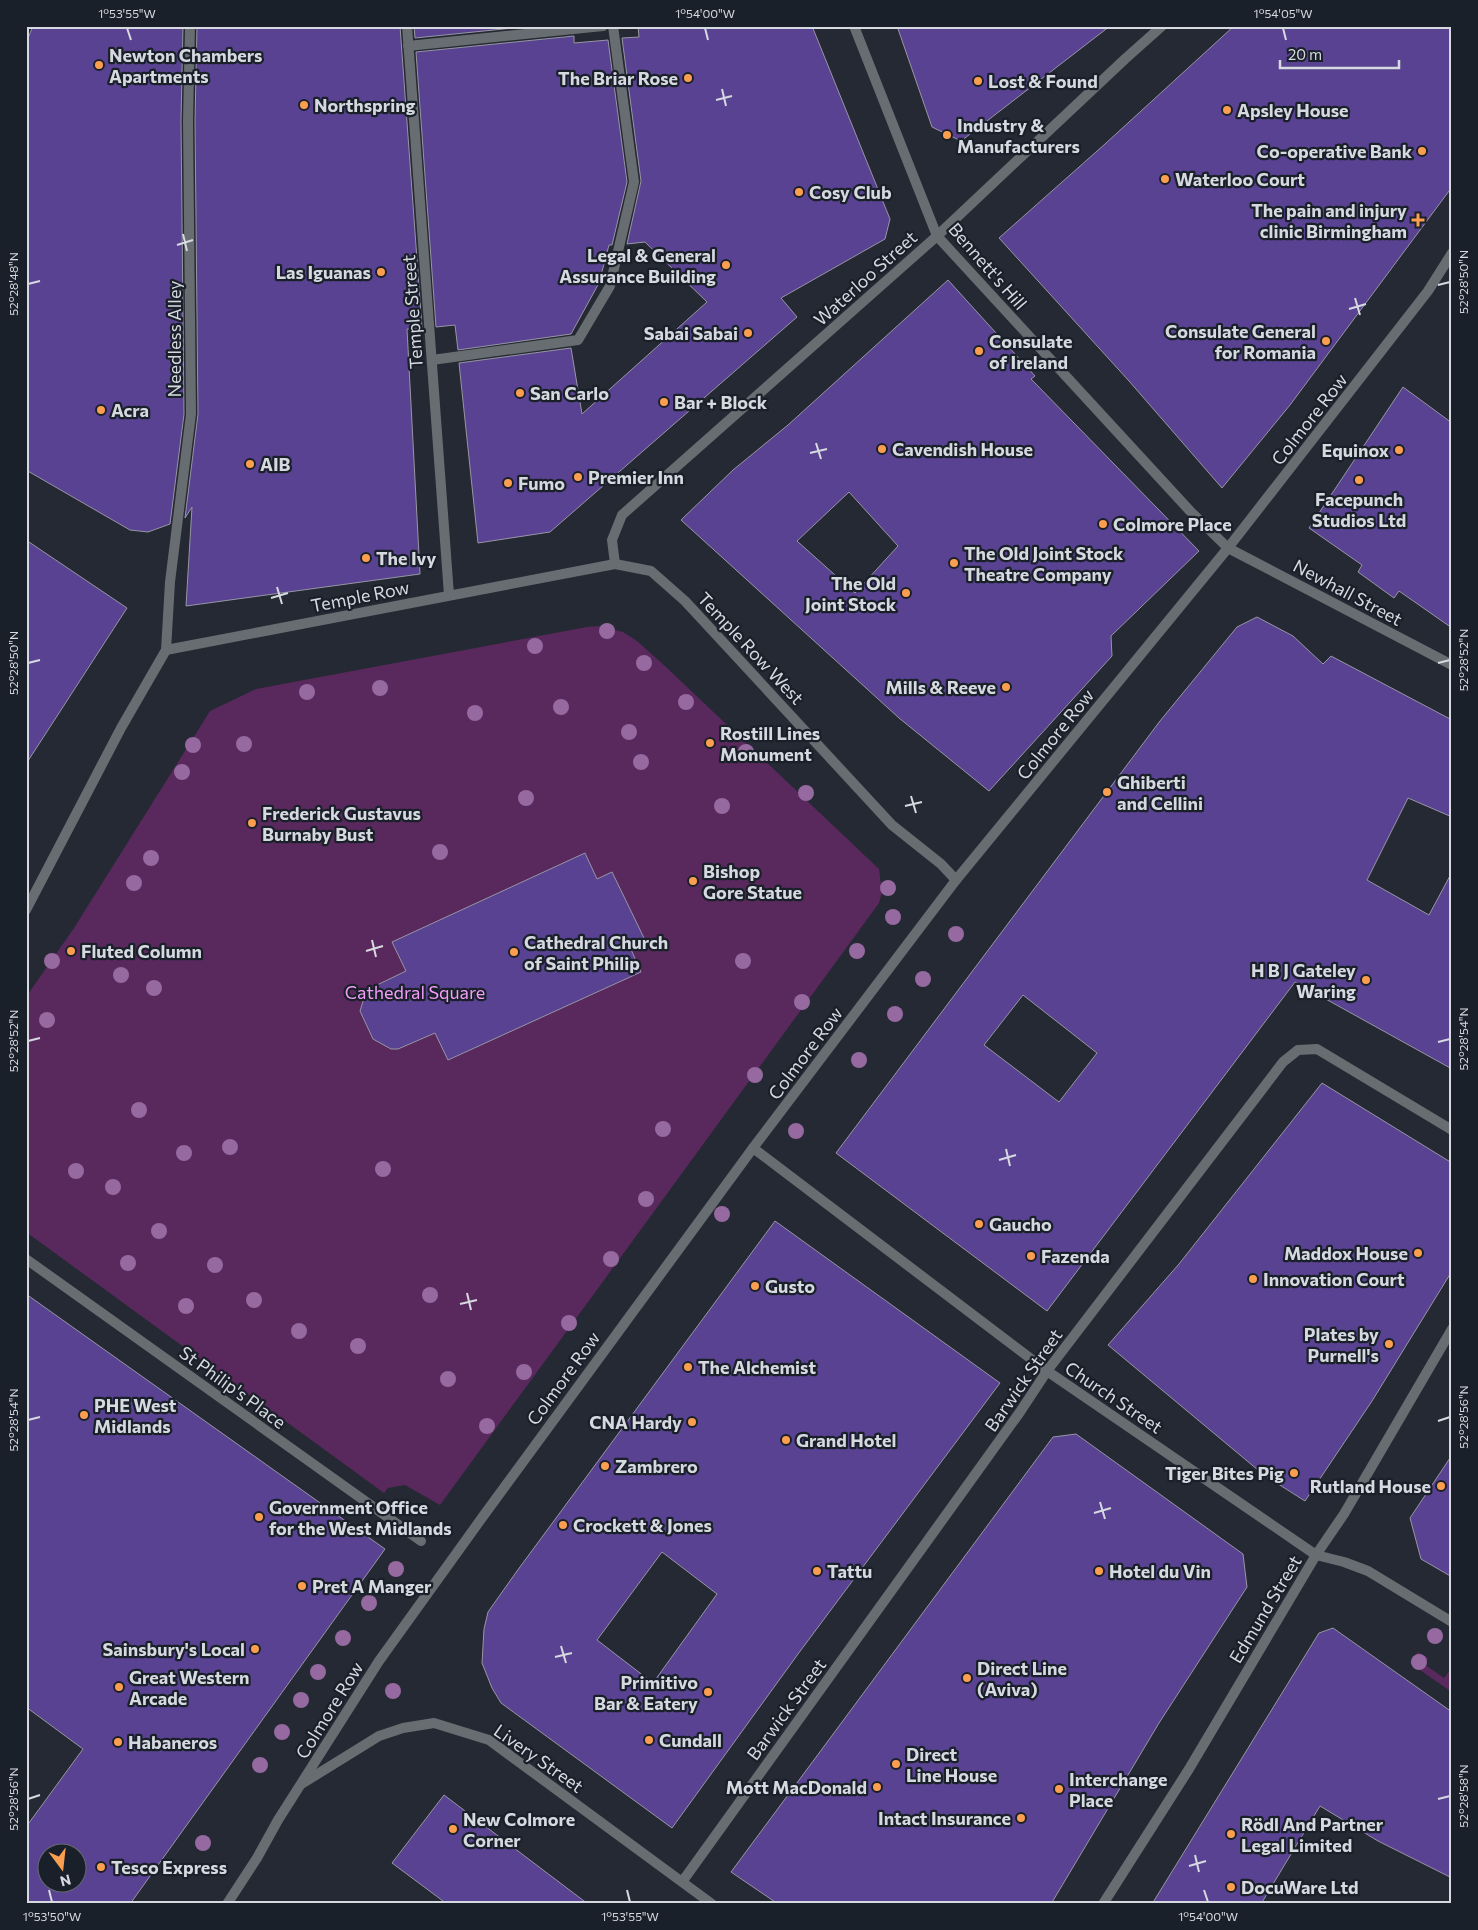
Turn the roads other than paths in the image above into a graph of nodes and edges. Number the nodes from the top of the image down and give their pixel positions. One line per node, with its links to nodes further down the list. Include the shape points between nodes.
1 (190, 26): 14 (street, Needless Alley, via 191,414 170,582)
2 (407, 26): 7 (street, Temple Street)
3 (603, 26): 7 (street)
4 (613, 26): 10 (street, via 634,182 610,286 578,340)
5 (854, 26): 8 (street, Bennett's Hill)
6 (1162, 26): 8 (street, Waterloo Street)
7 (408, 46): 10 (street, Temple Street)
8 (937, 236): 11 (street, Bennett's Hill, via 1190,511); 12 (street, Waterloo Street, via 622,515 612,540)
9 (1452, 253): 11 (street, Colmore Row, via 1428,291)
10 (432, 360): 13 (street, Temple Street)
11 (1228, 548): 15 (street, Newhall Street); 16 (street, Colmore Row)
12 (615, 564): 13 (street, Temple Row); 16 (street, Temple Row West, via 651,571 685,601 892,825)
13 (449, 595): 14 (street, Temple Row)
14 (166, 650): 17 (street, via 121,728)
15 (1452, 665)
16 (956, 880): 19 (street, Colmore Row)
17 (27, 908)
18 (1452, 1130): 22 (street, Barwick Street, via 1317,1049 1298,1050 1283,1062)
19 (753, 1148): 22 (street, Church Street); 26 (street, Colmore Row, via 385,1653)
20 (26, 1259): 23 (street, St Philip's Place)
21 (1452, 1329): 24 (street, Edmund Street, via 1344,1514)
22 (1047, 1371): 24 (street, Church Street); 27 (street, Barwick Street)
23 (421, 1541)
24 (1316, 1555): 25 (street, Church Street, via 1368,1571); 30 (street, Edmund Street, via 1189,1769)
25 (1452, 1622)
26 (303, 1783): 27 (street, Livery Street, via 379,1736 434,1723 489,1740); 28 (street, Colmore Row)
27 (682, 1882): 29 (street, Livery Street)
28 (227, 1904)
29 (712, 1904)
30 (1103, 1904)

